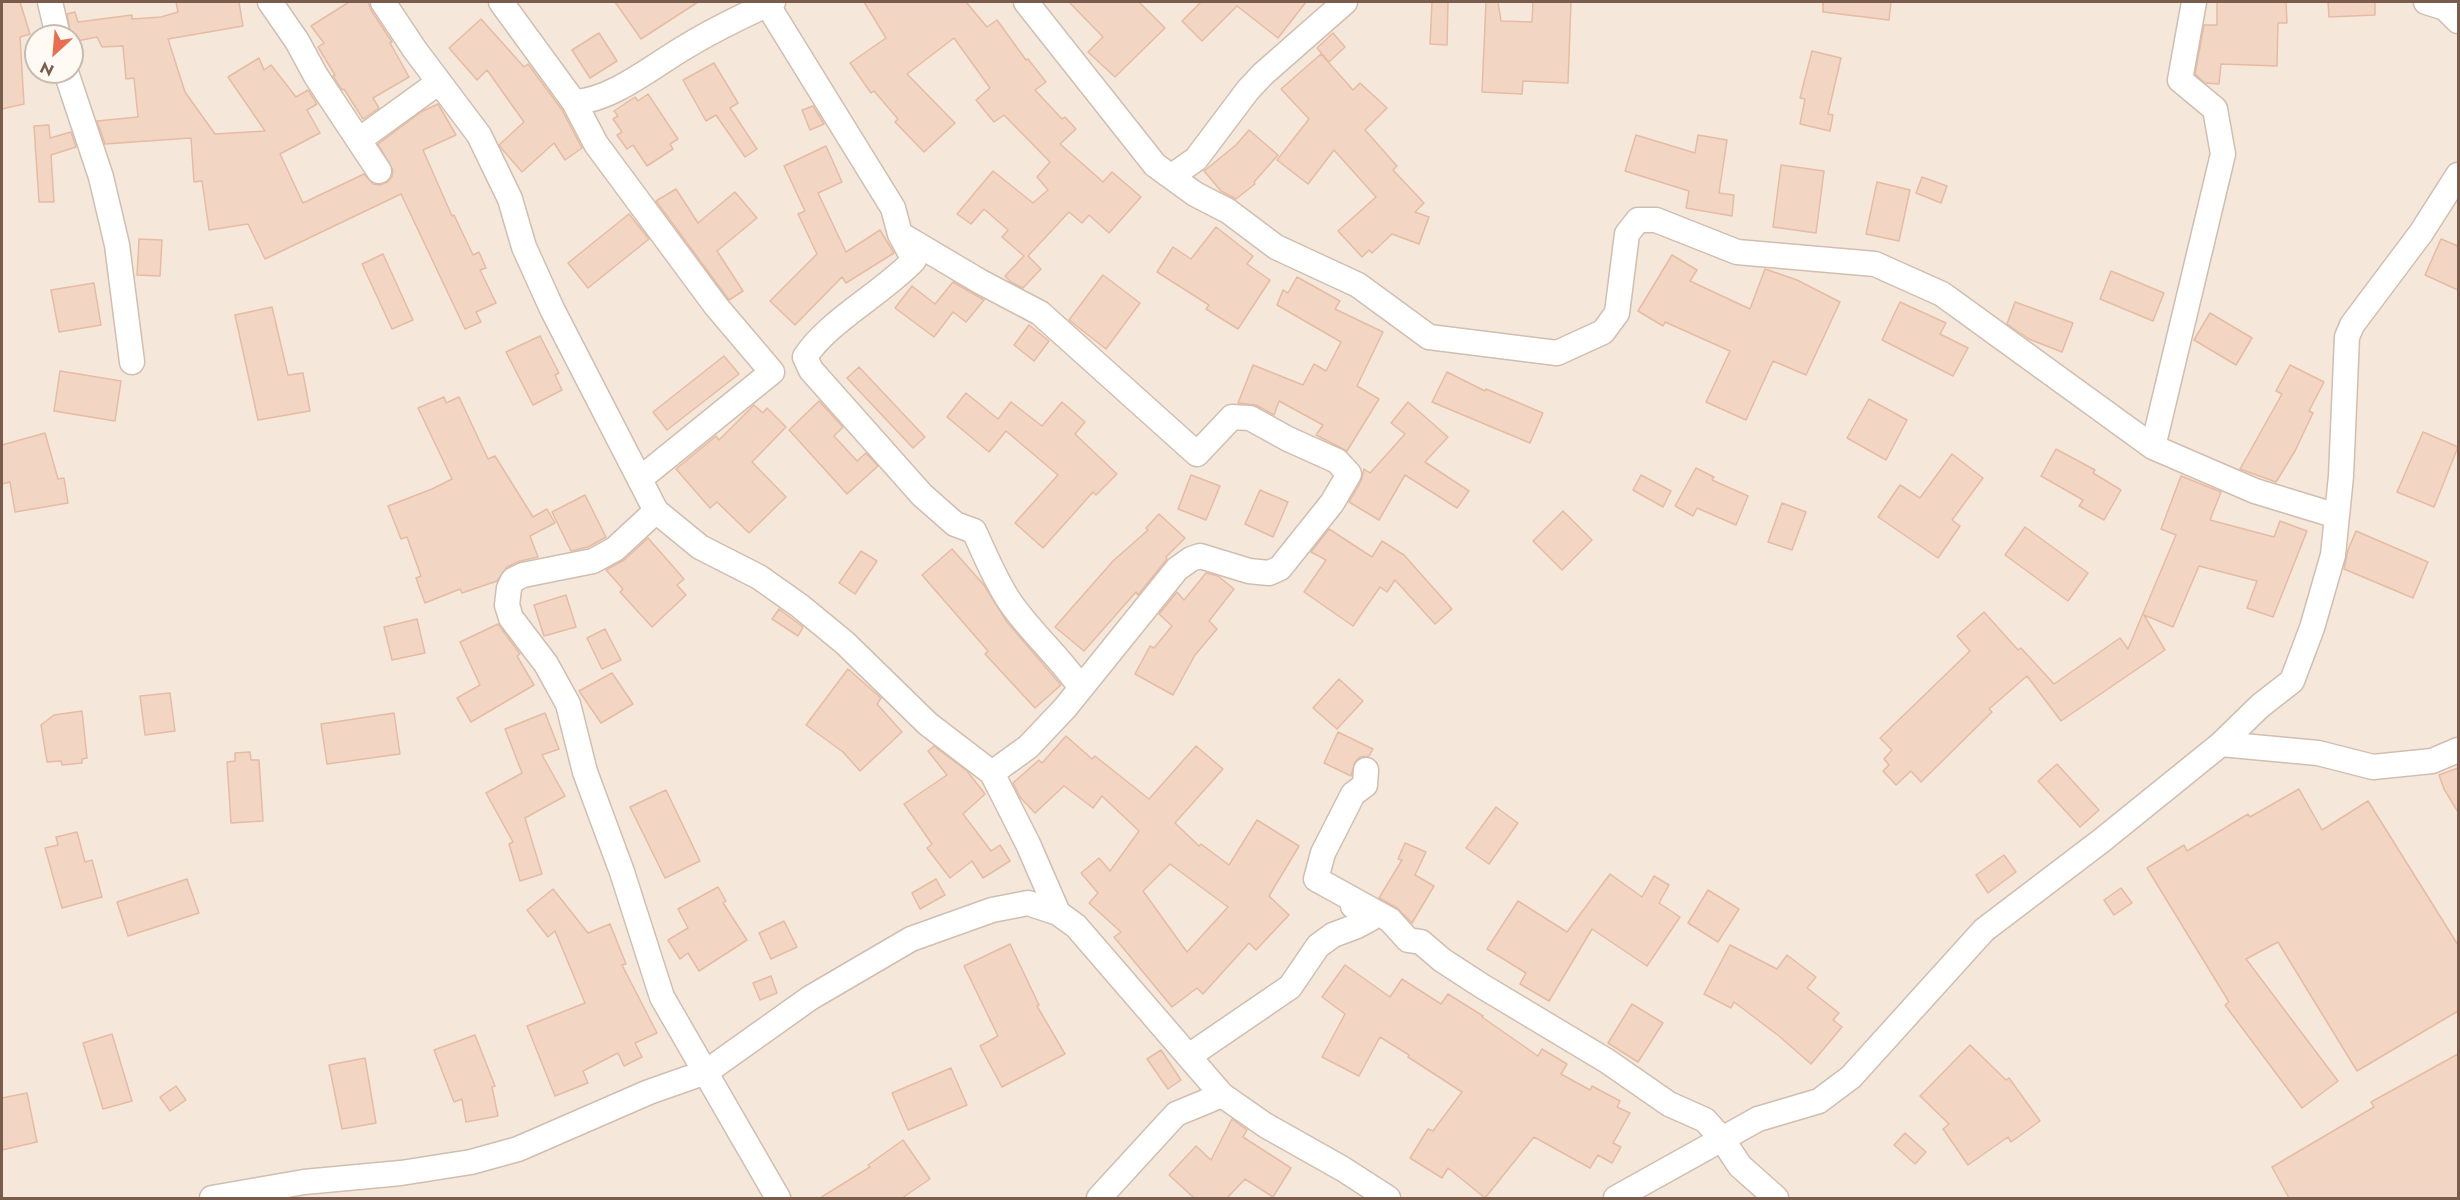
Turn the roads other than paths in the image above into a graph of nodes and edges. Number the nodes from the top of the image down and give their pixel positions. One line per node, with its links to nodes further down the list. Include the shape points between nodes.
1 (50, 2): 11 (street)
2 (270, 2): 15 (street)
3 (383, 2): 12 (street)
4 (501, 2): 14 (street)
5 (1026, 2): 19 (street, via 1155,165)
6 (1344, 2): 16 (street, via 1255,82)
7 (2194, 2): 23 (street, via 2180,80 2215,109 2223,154)
8 (2426, 2): 10 (street, via 2445,8)
9 (770, 3): 14 (street, via 682,48 639,78 591,99); 21 (street, via 893,208)
10 (2458, 21)
11 (55, 24)
12 (439, 82): 15 (street); 24 (street, via 492,159 552,309)
13 (70, 84): 22 (street, via 101,177 117,245)
14 (574, 102): 24 (street, via 603,153 716,306 772,372)
15 (359, 141): 17 (street)
16 (1196, 159): 19 (street); 20 (street)
17 (379, 171)
18 (2458, 175): 26 (street, via 2347,337)
19 (1172, 176): 20 (street)
20 (1195, 194): 23 (street, via 1228,211 1276,247 1358,285 1429,337 1557,353 1603,332 1617,313 1627,234 1638,220 1656,220 1737,252 1875,264 1942,294)
21 (900, 234): 27 (street, via 914,260 811,347 805,357 811,370 922,495 955,524 974,531 1009,601); 27 (street, via 1040,313 1197,454 1232,417 1250,418 1337,461 1349,474 1332,503 1280,568 1269,573 1249,571 1200,556 1177,569)
22 (132, 362)
23 (2153, 447): 26 (street, via 2255,491)
24 (641, 478): 25 (street)
25 (656, 511): 31 (street, via 700,547 759,577 800,606 928,724); 35 (street, via 615,549 593,561 513,580 507,605 511,618 546,664 568,704 585,772 662,997)
26 (2337, 516): 28 (street, via 2333,555 2292,681 2259,706)
27 (1081, 688): 31 (street, via 1028,747)
28 (2221, 744): 29 (street, via 2318,753 2373,767 2432,761); 37 (street, via 1984,930 1851,1077 1819,1101 1758,1119)
29 (2458, 750)
30 (1366, 770): 32 (street, via 1365,785 1353,794 1323,853)
31 (992, 773): 33 (street)
32 (1316, 879): 34 (street, via 1370,919 1318,946 1290,987); 37 (street, via 1390,920 1408,940 1421,942 1482,986 1597,1055 1669,1104 1705,1120)
33 (1058, 913): 34 (street, via 1076,926); 35 (street, via 1028,903 992,910 911,939 810,998)
34 (1189, 1056): 36 (street)
35 (706, 1072): 38 (street, via 649,1092 518,1149 471,1162 304,1182); 39 (street)
36 (1222, 1095): 40 (street, via 1176,1114); 41 (street)
37 (1722, 1139): 42 (street); 43 (street, via 1740,1166)
38 (212, 1198)
39 (778, 1198)
40 (1099, 1198)
41 (1388, 1198)
42 (1616, 1198)
43 (1776, 1198)

